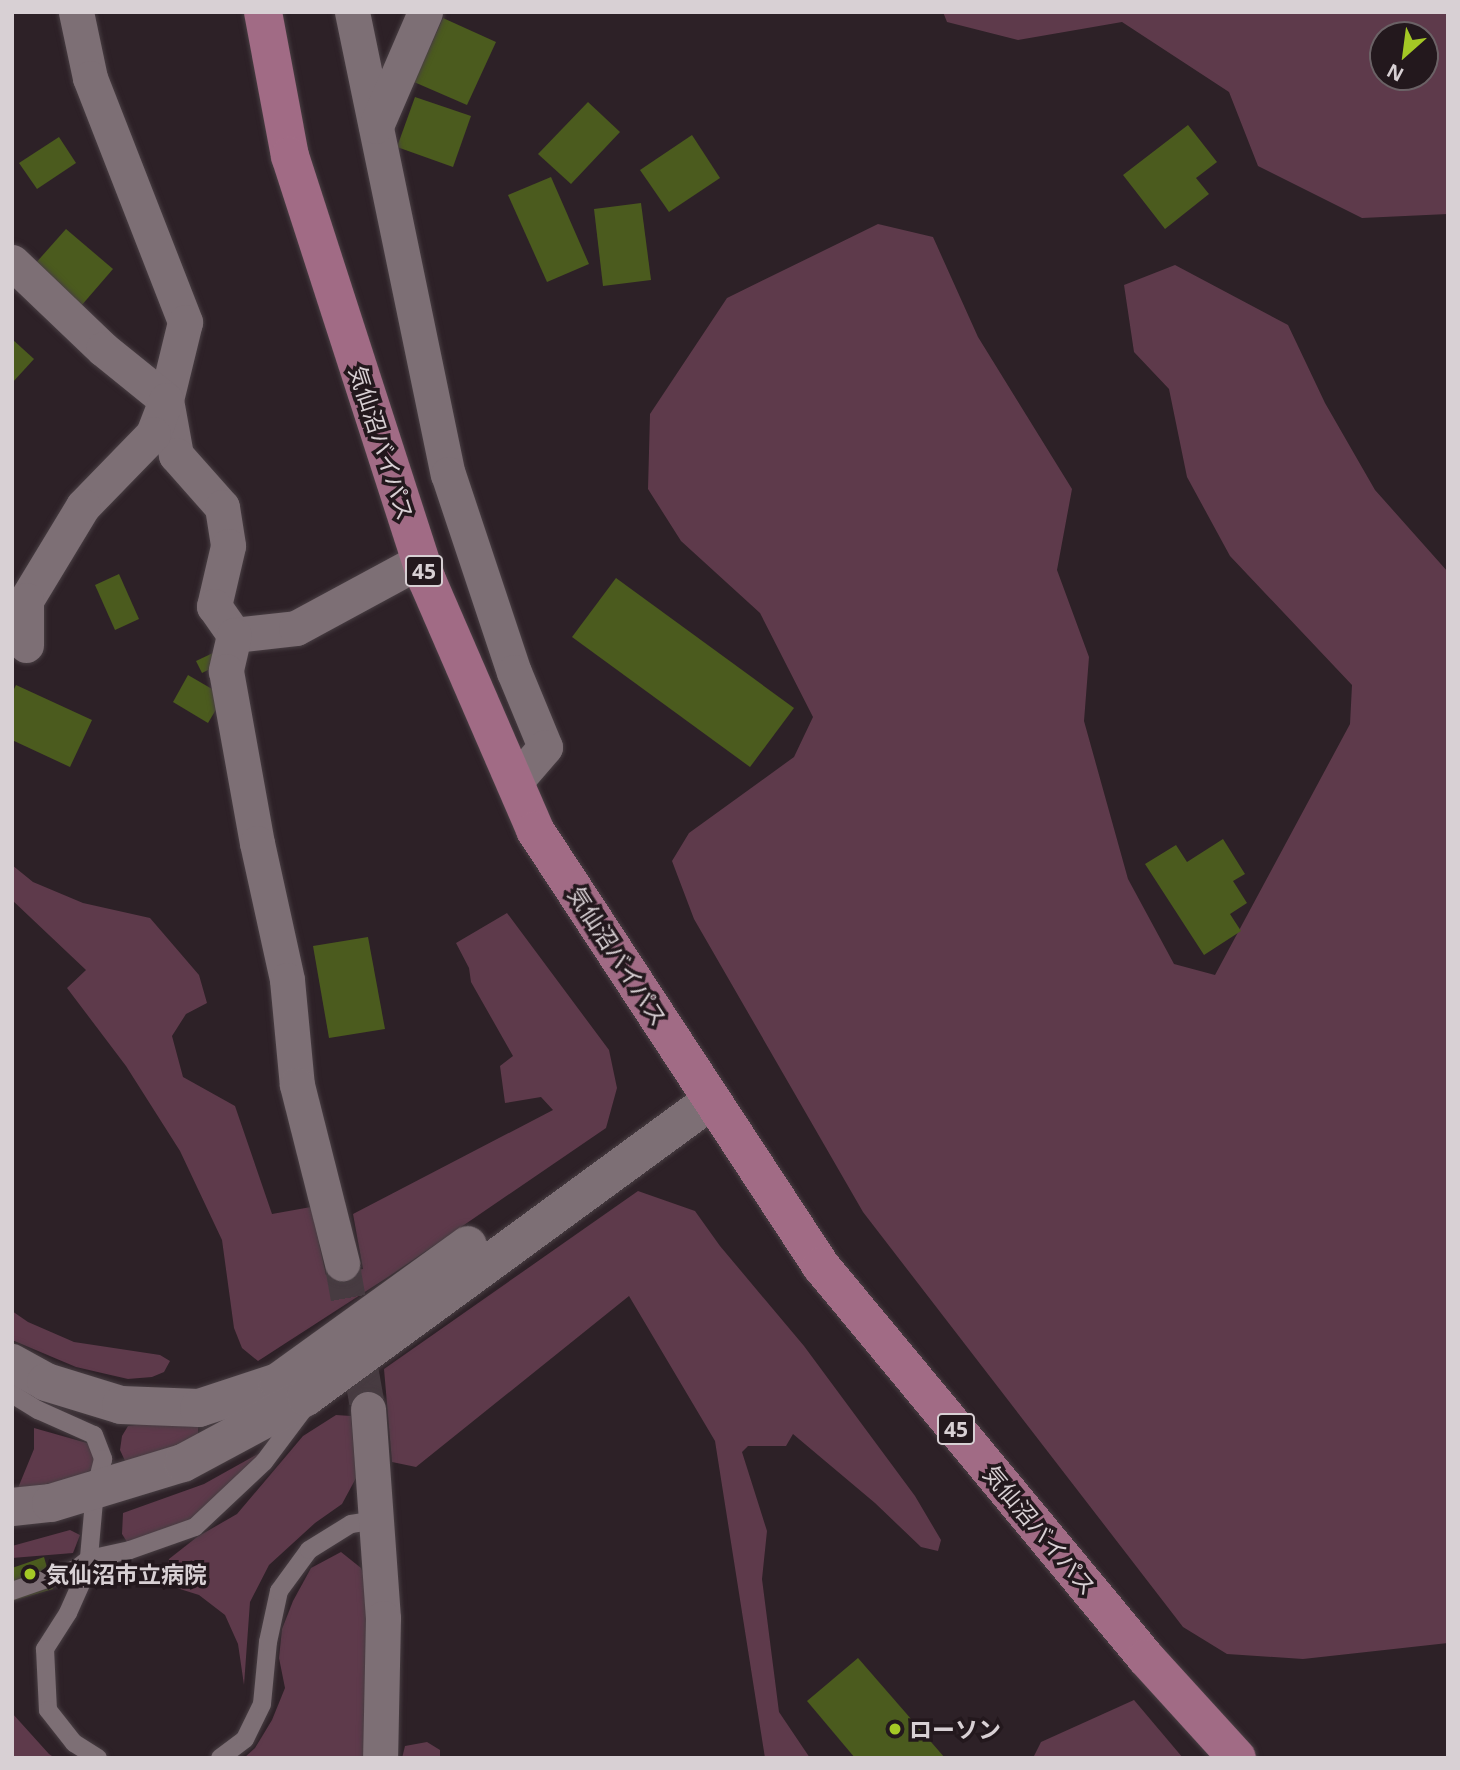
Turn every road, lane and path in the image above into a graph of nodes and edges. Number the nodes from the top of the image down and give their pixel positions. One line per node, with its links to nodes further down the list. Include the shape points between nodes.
1 (76, 12): 7 (street, via 90,78 185,322)
2 (263, 12): 8 (highway, 気仙沼バイパス / 45, via 290,156)
3 (352, 12): 5 (street)
4 (425, 12): 5 (street)
5 (376, 126): 11 (street, via 448,474 514,672 545,747)
6 (12, 262): 7 (street, via 103,349)
7 (166, 400): 9 (street, via 176,455 222,507 228,546 214,606); 10 (street, via 153,434 83,506 26,600)
8 (420, 561): 9 (street, via 296,628); 11 (highway, 気仙沼バイパス / 45)
9 (234, 635): 13 (street, via 226,671 287,980 296,1084)
10 (26, 645)
11 (515, 782): 12 (highway, 気仙沼バイパス / 45, via 535,830)
12 (706, 1090): 14 (street, via 278,1382 199,1408 121,1405 46,1382); 15 (street); 26 (highway, 気仙沼バイパス / 45, via 821,1266 1146,1658)
13 (342, 1263)
14 (12, 1363)
15 (322, 1385): 18 (street, via 183,1463); 21 (lane, via 264,1462 195,1527)
16 (12, 1394): 18 (lane, via 94,1435 103,1459)
17 (368, 1409): 20 (street)
18 (96, 1490): 19 (street, via 51,1503); 21 (lane)
19 (12, 1507)
20 (374, 1520): 24 (lane, via 351,1524 309,1550 279,1591 262,1704 245,1739); 25 (street, via 383,1618)
21 (89, 1559): 22 (lane, via 50,1580); 23 (lane, via 68,1613 45,1649 48,1710 74,1743)
22 (12, 1591)
23 (98, 1758)
24 (220, 1758)
25 (380, 1758)
26 (1237, 1758)

